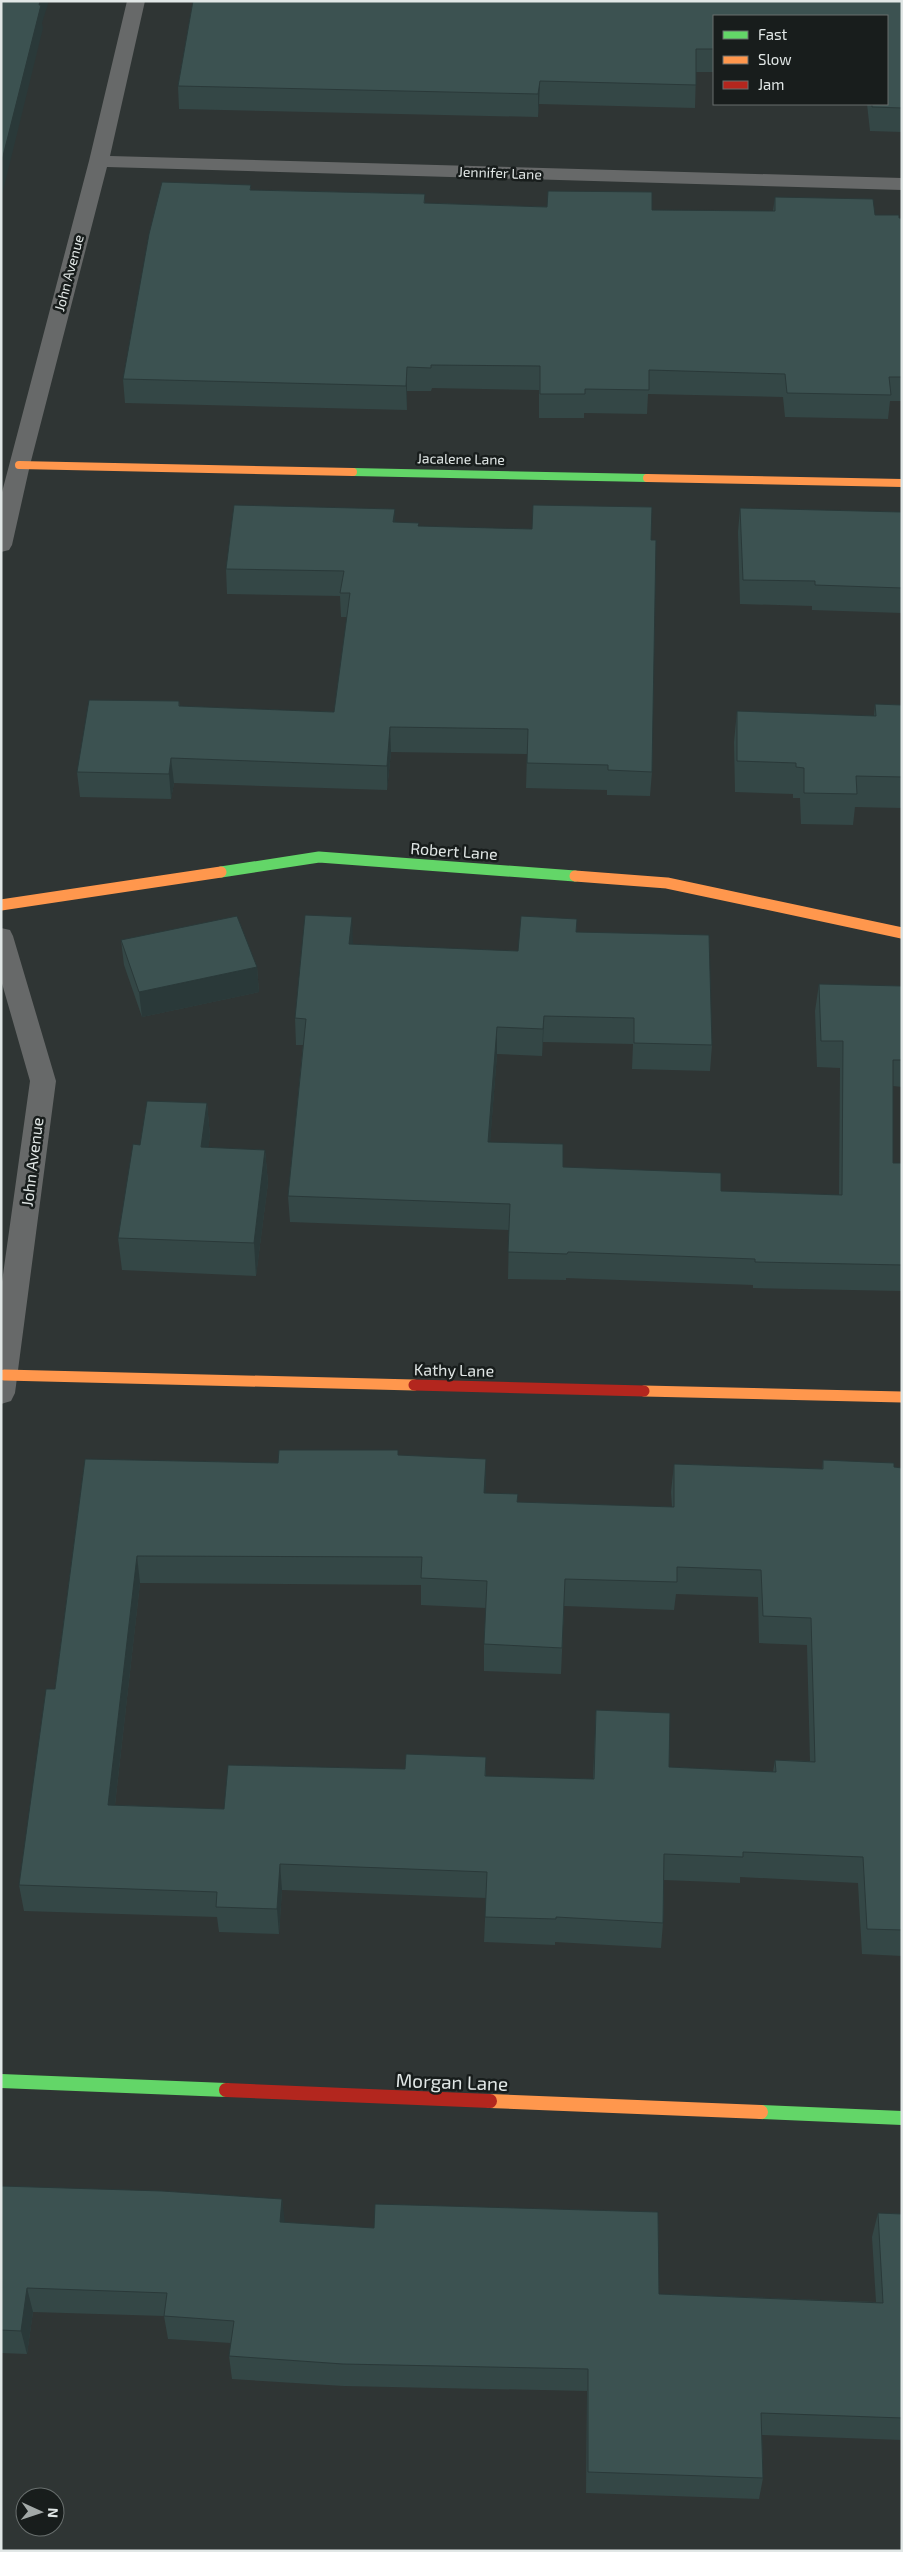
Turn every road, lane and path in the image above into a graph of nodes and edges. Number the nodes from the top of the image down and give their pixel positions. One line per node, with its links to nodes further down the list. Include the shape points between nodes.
1 (136, 1): 2 (street, John Avenue)
2 (99, 161): 3 (street, Jennifer Lane); 4 (street, John Avenue)
3 (902, 184)
4 (19, 465): 5 (street, Jacalene Lane); 6 (street, John Avenue)
5 (902, 483)
6 (1, 545)
7 (1, 905): 8 (street, Robert Lane, via 318,857 667,883)
8 (902, 933)
9 (1, 936): 10 (street, John Avenue, via 42,1081)
10 (3, 1384): 11 (street, Kathy Lane)
11 (902, 1398)
12 (1, 2080): 13 (street, Morgan Lane)
13 (902, 2118)

